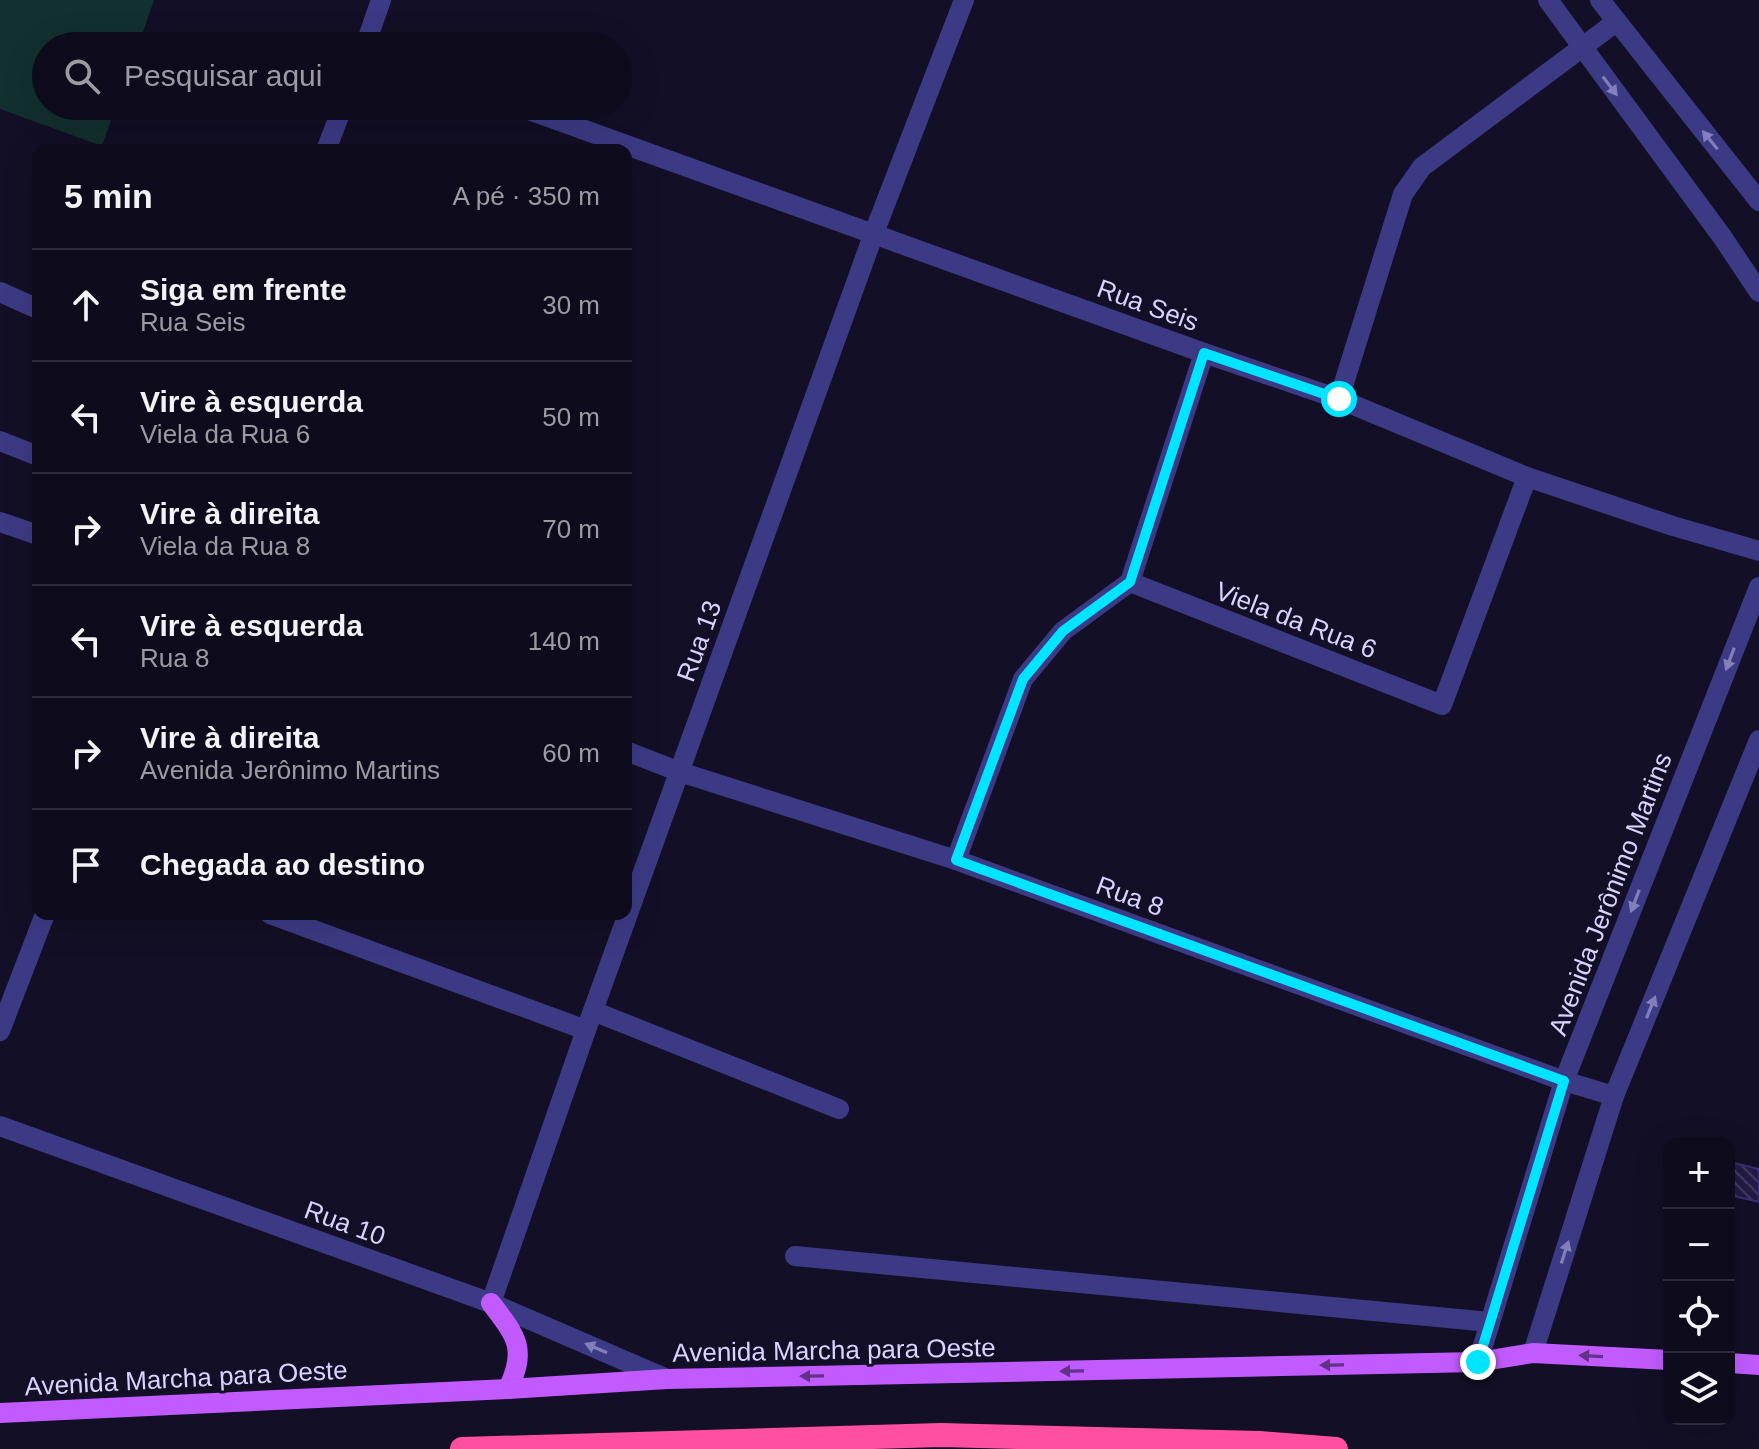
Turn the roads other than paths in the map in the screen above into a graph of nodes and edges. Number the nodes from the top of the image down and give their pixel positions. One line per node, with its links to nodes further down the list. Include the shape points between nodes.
1 (381, 0): 6 (street)
2 (964, 0): 14 (street, Rua 13)
3 (1548, 0): 7 (street)
4 (1600, 0): 5 (street)
5 (1616, 22): 7 (street); 13 (street, one-way to 5)
6 (370, 32)
7 (1581, 47): 16 (street, one-way to 16); 19 (street, via 1422,167 1403,194)
8 (338, 120): 10 (street)
9 (557, 120): 11 (street, Rua Seis)
10 (328, 144)
11 (625, 144)
12 (632, 147): 14 (street, Rua Seis)
13 (1759, 201)
14 (874, 233): 18 (street, Rua Seis); 30 (street, Rua 13)
15 (0, 292): 17 (street)
16 (1759, 292)
17 (32, 306)
18 (1204, 353): 19 (street, Rua Seis); 26 (street)
19 (1339, 399): 22 (street, Rua Seis)
20 (0, 441): 21 (street)
21 (32, 454)
22 (1527, 477): 25 (street, Rua Seis); 26 (street, Viela da Rua 6, via 1442,705)
23 (0, 522): 24 (street)
24 (32, 533)
25 (1759, 551)
26 (1130, 582): 31 (street, via 1063,631 1023,679)
27 (1759, 587): 38 (street, Avenida Jerônimo Martins, one-way to 38)
28 (1759, 740): 39 (street, one-way to 28)
29 (632, 753): 30 (street, Rua 8)
30 (680, 772): 31 (street, Rua 8); 32 (street, Rua 13)
31 (956, 860): 38 (street, Rua 8)
32 (632, 903)
33 (43, 920): 37 (street)
34 (288, 920): 36 (street)
35 (626, 920): 36 (street, Rua 13)
36 (589, 1021): 40 (street); 43 (street, Rua 13)
37 (0, 1031)
38 (1564, 1081): 39 (street, Rua 8); 44 (street, Avenida Jerônimo Martins)
39 (1614, 1096): 45 (street, one-way to 39)
40 (839, 1109)
41 (0, 1126): 43 (street, Rua 10)
42 (795, 1256): 44 (street)
43 (491, 1303): 50 (street, Rua 10, one-way to 43); 51 (main road, via 518,1348 518,1368)
44 (1490, 1322): 47 (street, Avenida Jerônimo Martins)
45 (1533, 1353): 46 (main road, Avenida Marcha para Oeste, one-way to 45); 47 (main road, Avenida Marcha para Oeste)
46 (1663, 1360)
47 (1478, 1362): 50 (main road, Avenida Marcha para Oeste, one-way to 50)
48 (1735, 1363): 49 (main road)
49 (1759, 1365)
50 (667, 1379): 51 (main road, Avenida Marcha para Oeste)
51 (508, 1389): 52 (main road, Avenida Marcha para Oeste)
52 (0, 1413)
53 (462, 1449): 54 (highway, via 941,1435)
54 (1336, 1449)

